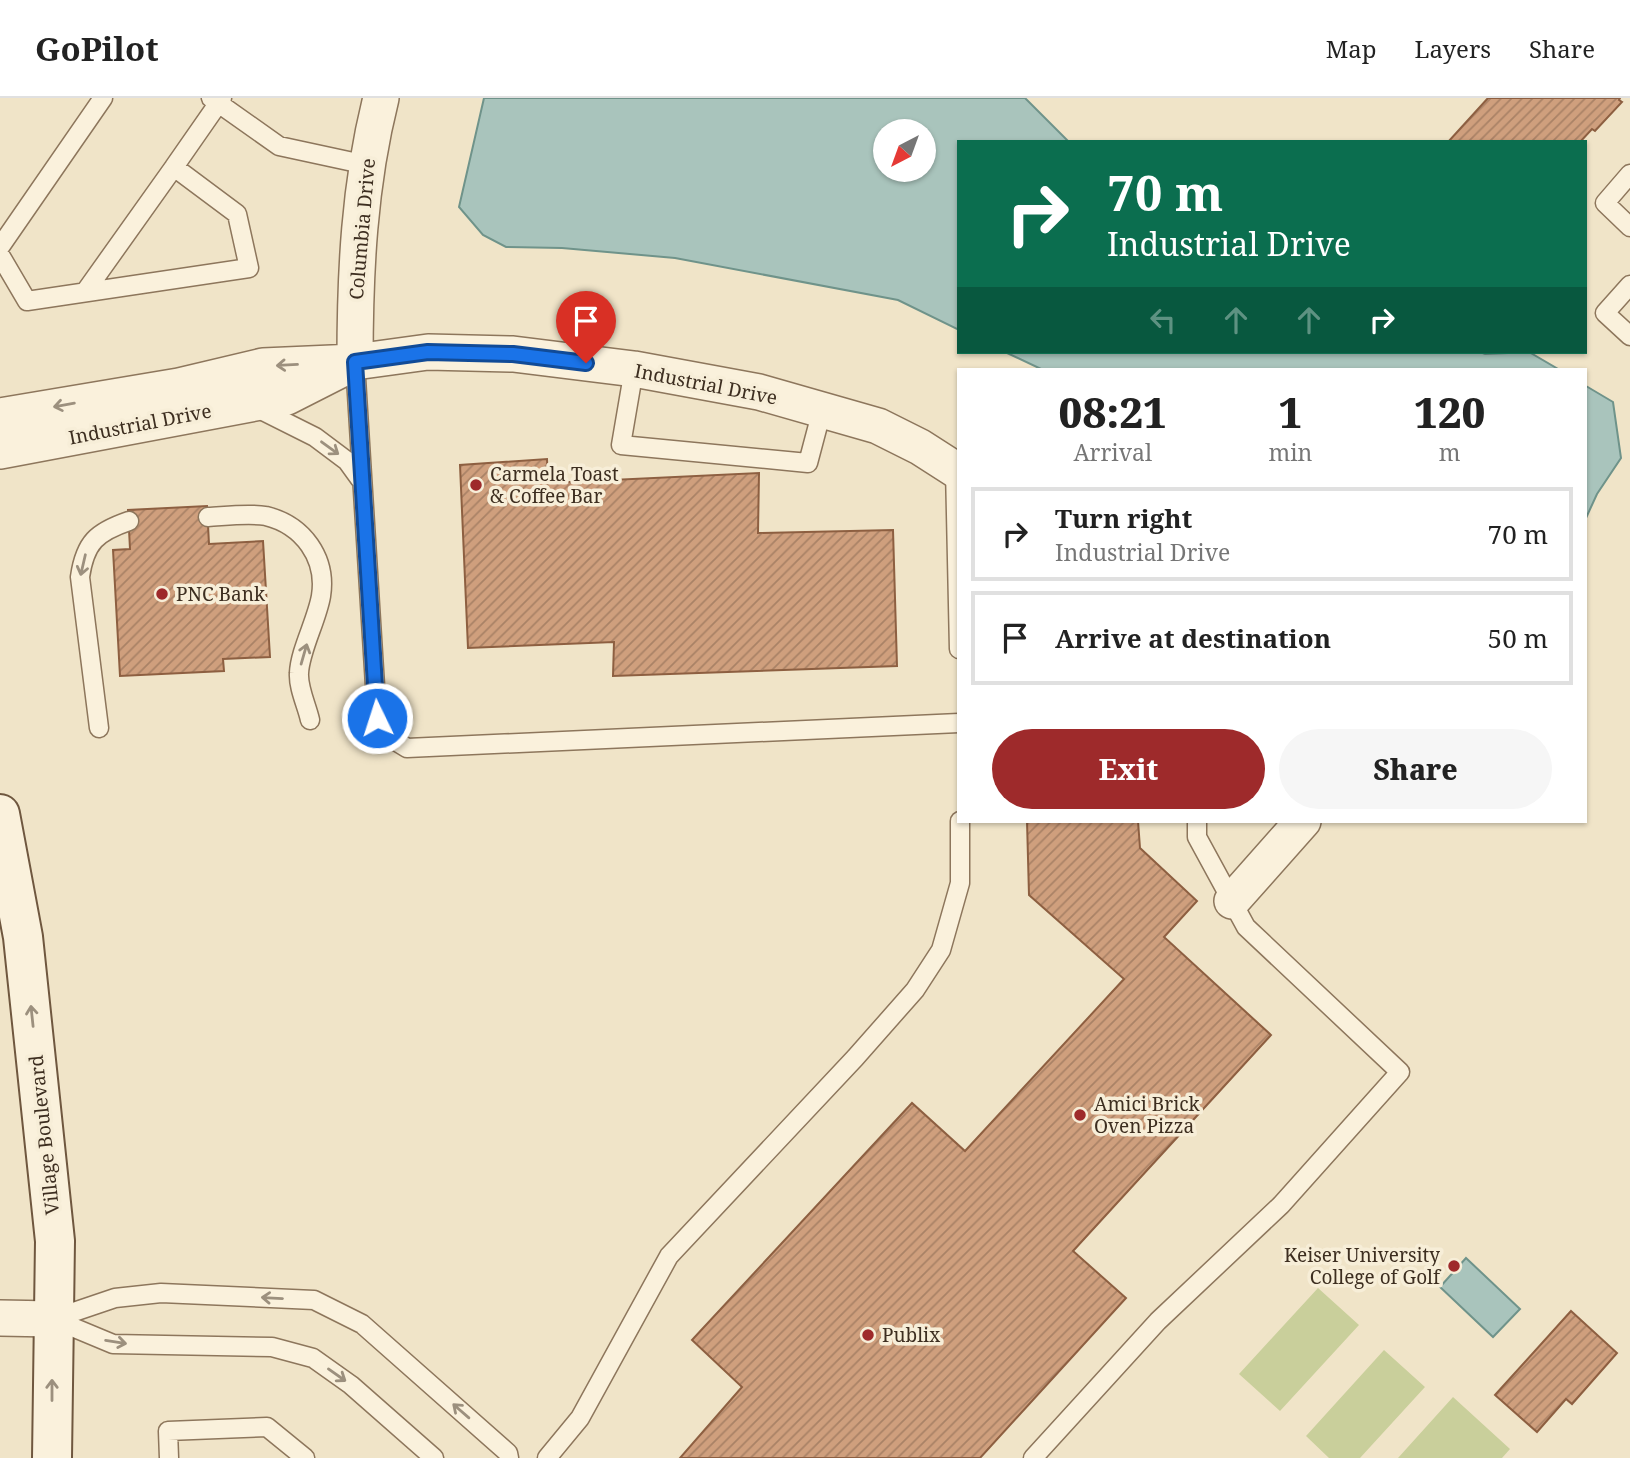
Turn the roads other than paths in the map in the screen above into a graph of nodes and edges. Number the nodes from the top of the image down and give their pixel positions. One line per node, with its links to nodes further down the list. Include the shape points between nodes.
1 (381, 98): 4 (street, Columbia Drive)
2 (217, 100): 4 (lane, via 279,146); 5 (lane)
3 (94, 101): 8 (lane)
4 (366, 164): 13 (street, Columbia Drive, via 355,289)
5 (174, 167): 11 (lane); 11 (lane, via 237,214 249,268)
6 (1630, 174): 7 (lane, via 1605,203)
7 (1630, 227)
8 (0, 247)
9 (0, 255): 11 (lane, via 27,301)
10 (1630, 285): 12 (lane, via 1605,313)
11 (85, 292)
12 (1630, 336)
13 (355, 362): 14 (street, Industrial Drive, via 428,352 513,354); 15 (street, Industrial Drive, via 287,397); 17 (street, Industrial Drive, one-way to 17, via 263,366 179,386); 20 (lane)
14 (634, 369): 16 (street, Industrial Drive, via 760,392); 16 (lane, via 621,445 808,463)
15 (249, 404): 18 (street, Industrial Drive); 20 (lane, one-way to 20, via 315,436 347,461)
16 (822, 410): 19 (street, Industrial Drive, via 878,426)
17 (0, 416)
18 (0, 450)
19 (957, 470)
20 (361, 481): 24 (lane, via 377,718 389,737 407,748)
21 (208, 517): 23 (lane, one-way to 21, via 299,675 321,596 322,574 316,553 303,535 285,522 264,516)
22 (129, 521): 25 (lane, one-way to 25, via 105,530 91,542 80,577)
23 (310, 720)
24 (957, 723)
25 (99, 729)
26 (0, 814): 32 (street, Village Boulevard, one-way to 26, via 55,1241 44,1127 23,937)
27 (960, 823): 38 (lane, via 960,883 941,950 915,990 669,1256 580,1418)
28 (1197, 823): 30 (lane, via 1197,837)
29 (1302, 823): 30 (street)
30 (1232, 901): 39 (lane, via 1246,927 1400,1072 1281,1205 1158,1321)
31 (0, 1318): 32 (street)
32 (52, 1319): 33 (street, Village Boulevard, one-way to 32); 36 (lane, one-way to 36, via 113,1344 272,1347 313,1358); 37 (lane, one-way to 32, via 362,1324 314,1300 161,1293 115,1298)
33 (52, 1458)
34 (169, 1458): 35 (lane, via 168,1431 267,1427)
35 (305, 1458)
36 (434, 1458)
37 (509, 1458)
38 (547, 1458)
39 (1033, 1458)

